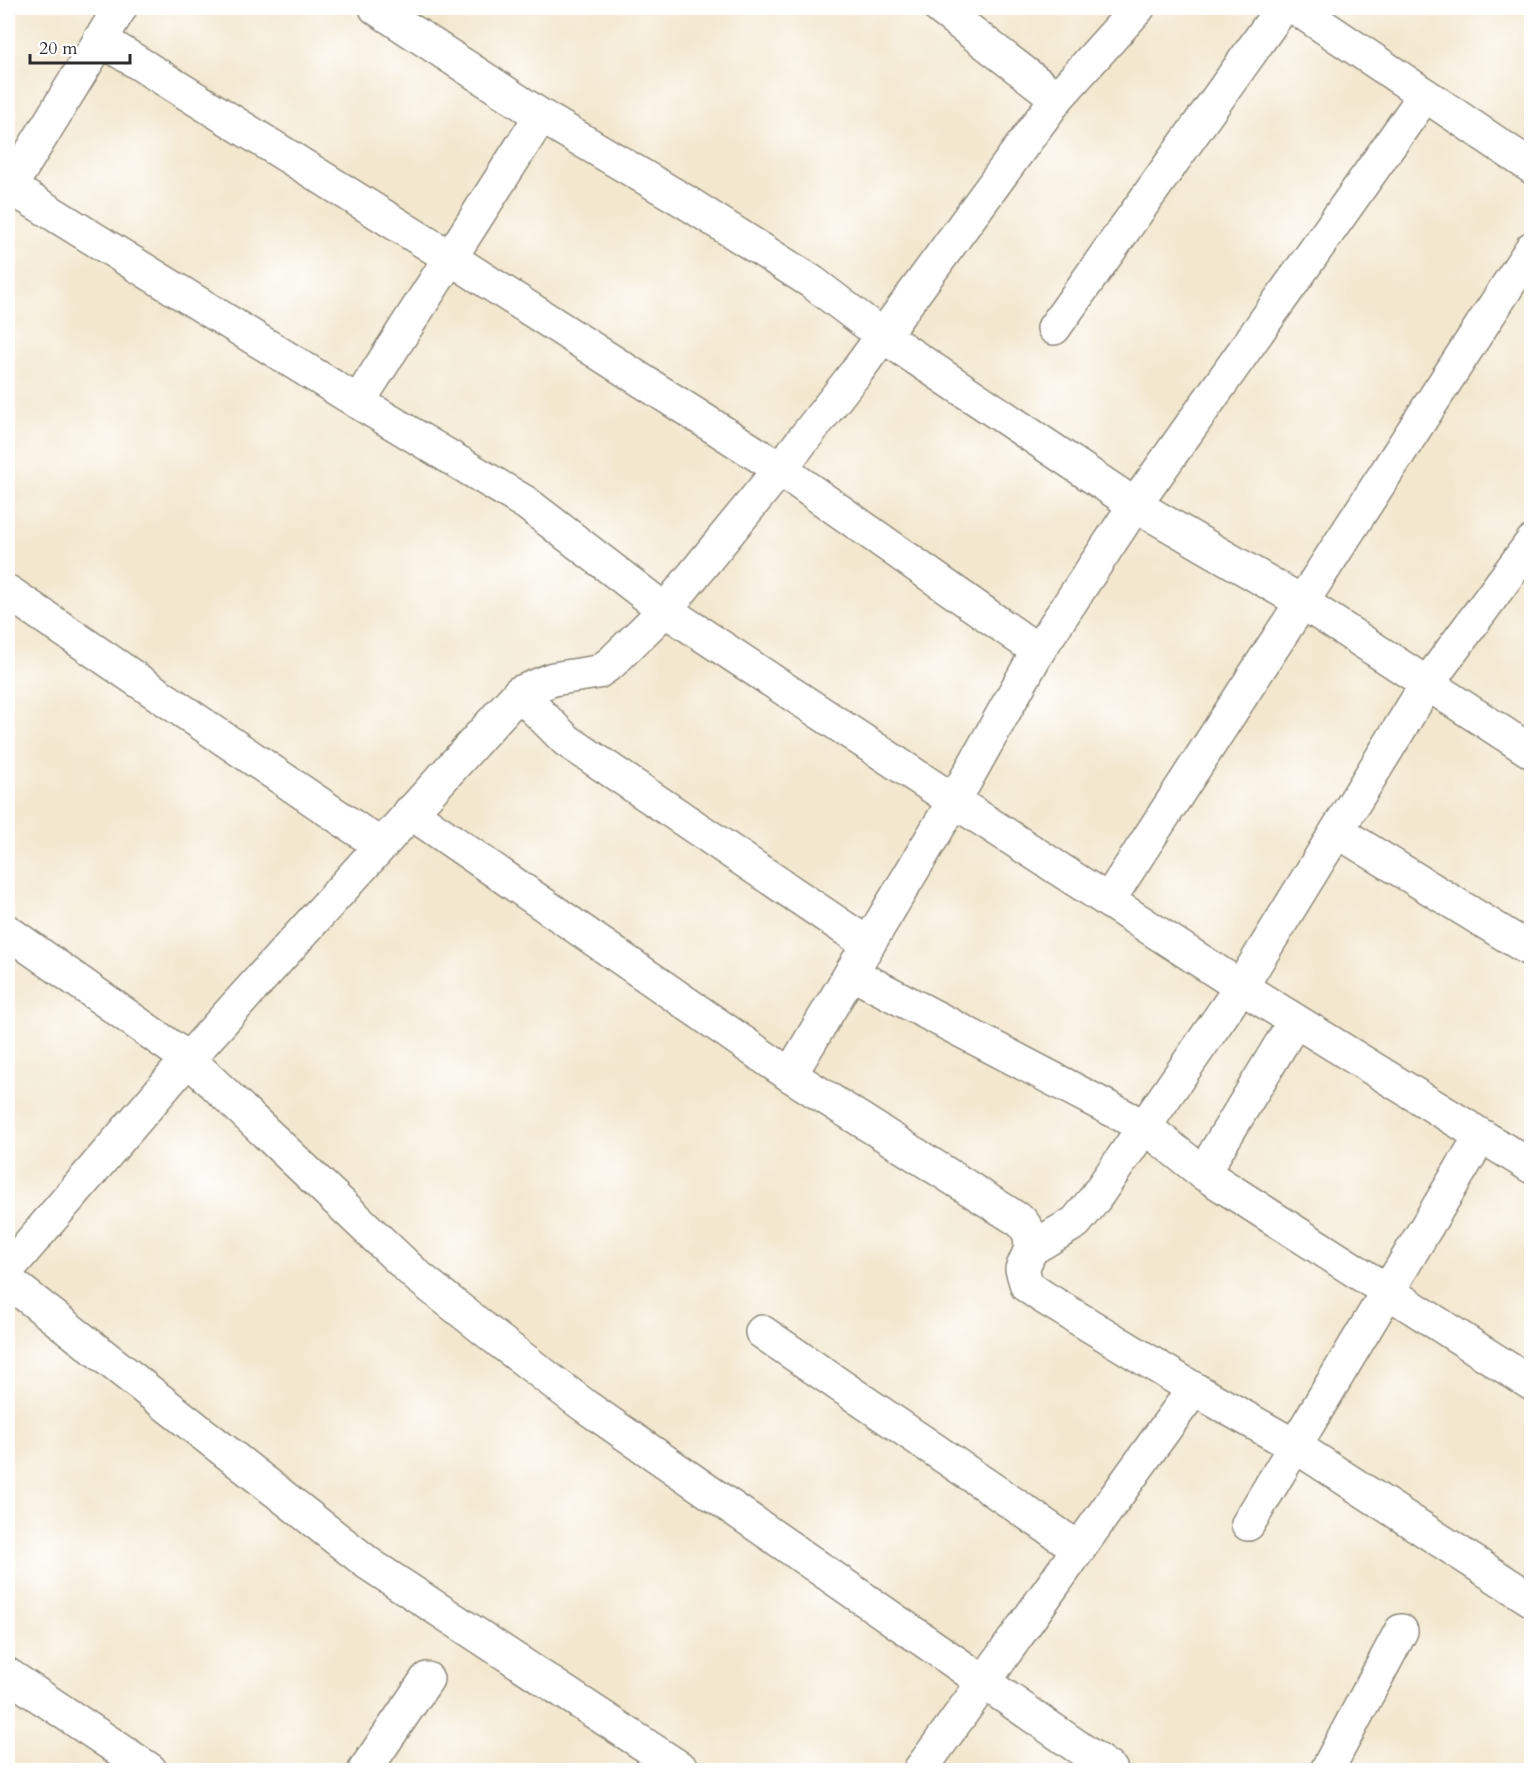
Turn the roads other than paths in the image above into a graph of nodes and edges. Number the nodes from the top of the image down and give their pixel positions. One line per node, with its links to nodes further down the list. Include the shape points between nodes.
1 (120, 8): 7 (street)
2 (376, 8): 10 (street)
3 (940, 8): 9 (street)
4 (1137, 8): 9 (street)
5 (1282, 8): 15 (street)
6 (1296, 8): 8 (street)
7 (100, 39): 12 (street); 14 (street)
8 (1425, 95): 11 (street); 19 (street)
9 (1057, 98): 16 (street)
10 (541, 116): 14 (street); 16 (street, via 812,282)
11 (1527, 154)
12 (9, 189): 17 (street)
13 (1532, 248): 22 (street)
14 (449, 258): 17 (street); 18 (street)
15 (1054, 328)
16 (883, 336): 18 (street); 19 (street)
17 (358, 402): 23 (street, via 526,503)
18 (780, 469): 23 (street); 24 (street)
19 (1135, 506): 22 (street); 24 (street)
20 (1532, 542): 25 (street)
21 (8, 592): 31 (street)
22 (1302, 602): 25 (street); 32 (street)
23 (664, 609): 26 (street, via 598,672 553,679); 28 (street)
24 (1038, 651): 28 (street)
25 (1427, 684): 27 (street); 30 (street)
26 (519, 693): 29 (street); 33 (street, via 566,740)
27 (1532, 752)
28 (954, 801): 32 (street); 33 (street)
29 (410, 812): 31 (street); 40 (street)
30 (1337, 831): 35 (street); 37 (street)
31 (380, 846): 39 (street)
32 (1108, 901): 37 (street)
33 (868, 944): 36 (street)
34 (12, 945): 39 (street)
35 (1532, 951)
36 (851, 974): 40 (street); 41 (street)
37 (1241, 987): 38 (street); 41 (street)
38 (1295, 1021): 42 (street); 44 (street)
39 (188, 1059): 46 (street); 59 (street, via 416,1275 498,1340 585,1406)
40 (790, 1075): 45 (street, via 1022,1222 1030,1234)
41 (1144, 1127): 44 (street); 45 (street, via 1076,1222)
42 (1481, 1136): 43 (street); 48 (street)
43 (1527, 1156)
44 (1203, 1173): 48 (street)
45 (1030, 1249): 51 (street, via 1022,1269 1027,1286)
46 (8, 1269)
47 (8, 1281): 62 (street, via 369,1564)
48 (1389, 1292): 50 (street); 52 (street)
49 (762, 1332): 54 (street)
50 (1532, 1384)
51 (1194, 1389): 52 (street); 54 (street)
52 (1295, 1446): 53 (street); 55 (street)
53 (1248, 1524)
54 (1078, 1548): 59 (street)
55 (1532, 1600)
56 (1401, 1631): 65 (street)
57 (8, 1675): 60 (street)
58 (427, 1679): 61 (street)
59 (983, 1684): 63 (street); 64 (street)
60 (150, 1770)
61 (365, 1770)
62 (683, 1770)
63 (920, 1770)
64 (1111, 1770)
65 (1327, 1770)

